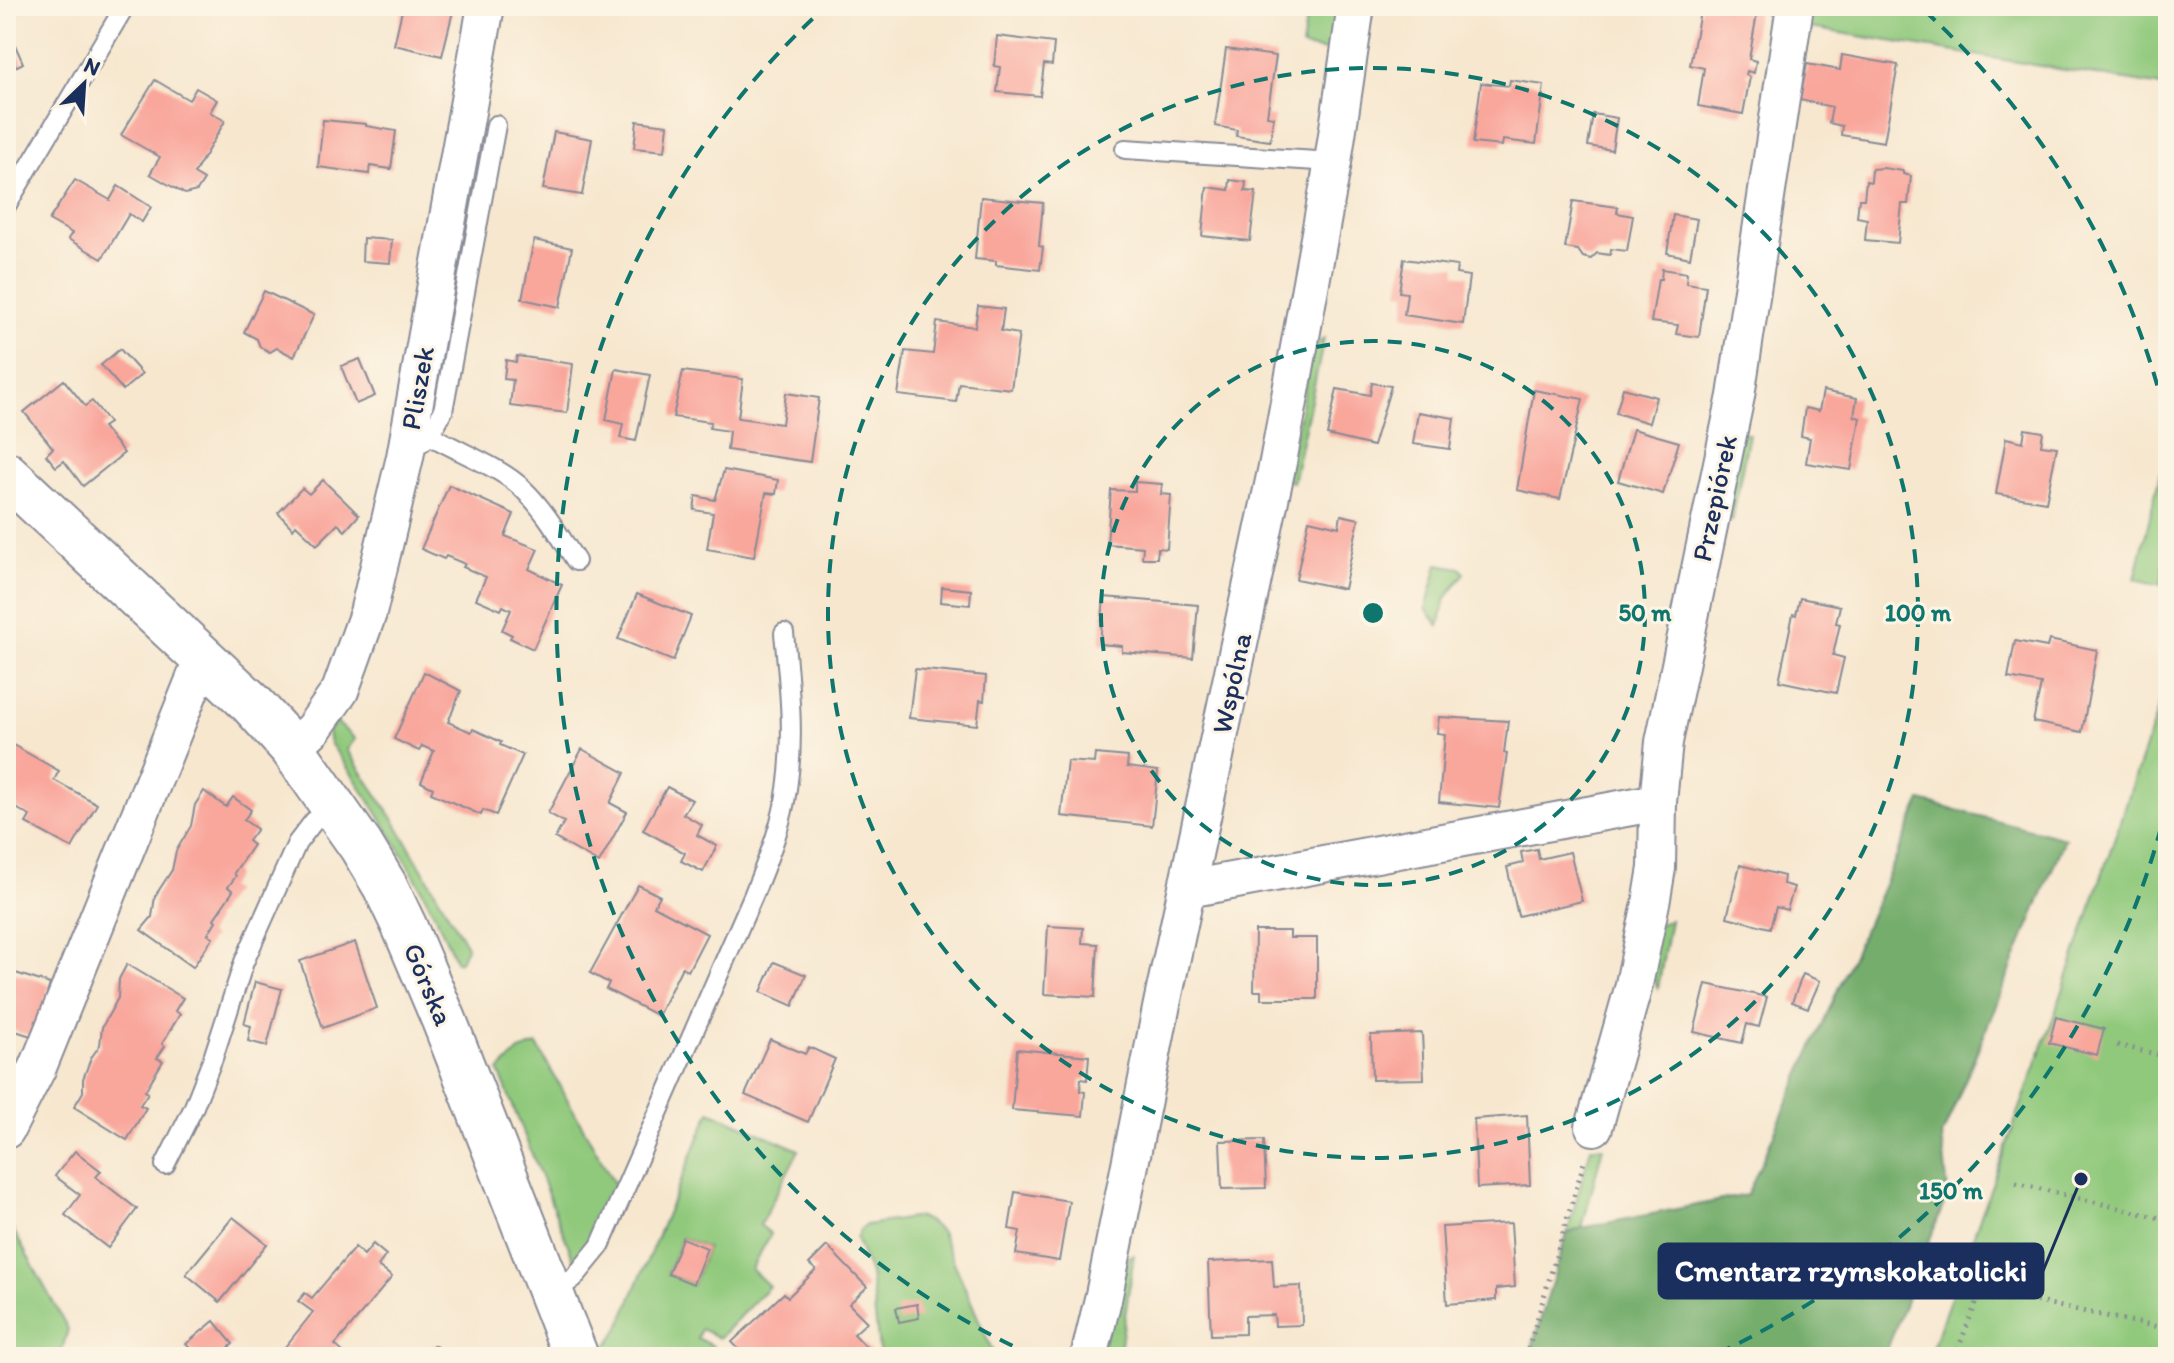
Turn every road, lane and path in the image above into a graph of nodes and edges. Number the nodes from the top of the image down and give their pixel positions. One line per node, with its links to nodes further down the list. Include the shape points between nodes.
1 (125, 6): 8 (lane)
2 (486, 6): 9 (street, Pliszek)
3 (1356, 6): 7 (street, Wspólna)
4 (1795, 6): 15 (street, Przepiórek, via 1736,396 1669,711)
5 (496, 125): 9 (lane, via 443,411)
6 (1125, 149): 7 (lane)
7 (1333, 162): 17 (street, Wspólna, via 1278,462)
8 (6, 206)
9 (417, 446): 11 (lane, via 498,471 522,488); 14 (street, Pliszek, via 349,668 327,712)
10 (6, 474): 13 (street, Górska)
11 (576, 561)
12 (784, 633): 25 (lane, via 791,745 775,838 600,1246 574,1278)
13 (203, 658): 14 (street, Górska); 21 (street, via 38,1067)
14 (292, 748): 16 (street, Górska)
15 (1658, 802): 17 (street); 20 (street, Przepiórek, via 1657,868 1644,943)
16 (335, 807): 22 (lane, via 314,821 297,843 244,962 193,1109); 25 (street, Górska, via 405,928)
17 (1188, 889): 29 (street, Wspólna)
18 (2117, 1045): 19 (path)
19 (2168, 1057)
20 (1594, 1127): 30 (path)
21 (6, 1130)
22 (165, 1165)
23 (2016, 1183): 24 (path)
24 (2168, 1220)
25 (551, 1295): 28 (street, Górska)
26 (2168, 1329): 27 (path, via 1981,1290)
27 (1956, 1354): 31 (path)
28 (576, 1357)
29 (1089, 1357)
30 (1526, 1357)
31 (1975, 1357)

